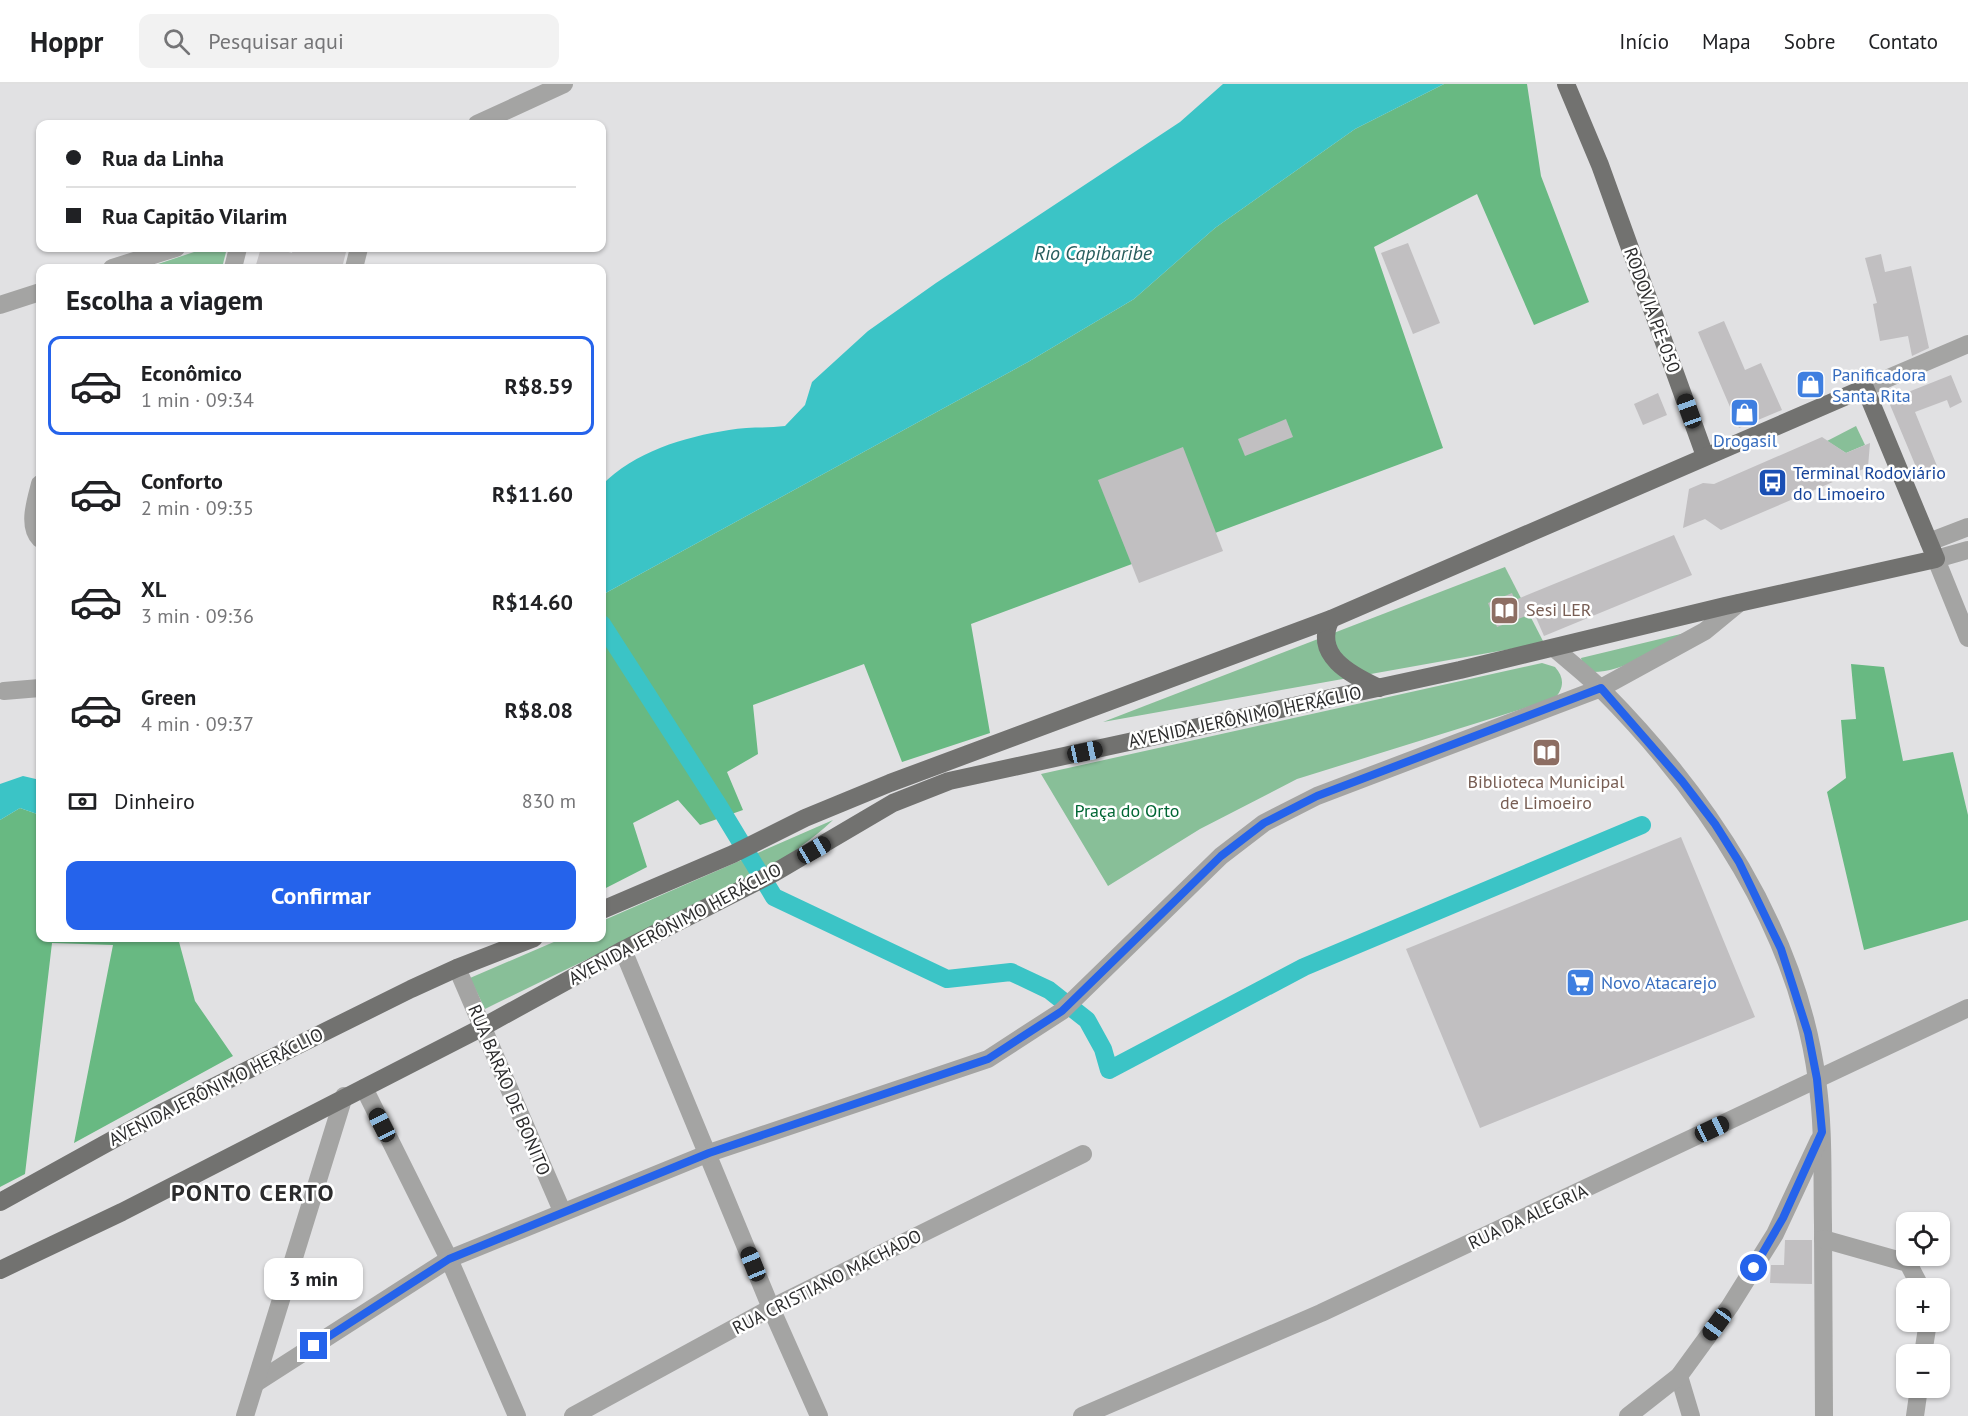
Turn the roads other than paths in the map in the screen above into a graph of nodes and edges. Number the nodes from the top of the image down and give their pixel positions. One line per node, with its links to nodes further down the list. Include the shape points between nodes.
1 (564, 84): 3 (street)
2 (1566, 84): 10 (main road, RODOVIA PE-050, via 1600,165)
3 (486, 120)
4 (163, 252): 5 (street)
5 (125, 264)
6 (36, 293): 7 (street)
7 (0, 305)
8 (1968, 344): 9 (street)
9 (1865, 388): 10 (main road, AVENIDA JERÔNIMO HERÁCLIO); 14 (main road)
10 (1705, 456): 18 (main road, AVENIDA JERÔNIMO HERÁCLIO)
11 (36, 507): 13 (street, via 33,525)
12 (1968, 526): 14 (street)
13 (36, 533)
14 (1929, 542): 16 (main road)
15 (1968, 549): 16 (street)
16 (1936, 560): 17 (main road, AVENIDA JERÔNIMO HERÁCLIO); 19 (street)
17 (1739, 603): 20 (main road, AVENIDA JERÔNIMO HERÁCLIO); 23 (street, via 1705,631)
18 (1330, 619): 22 (main road, via 1325,640 1336,662); 25 (main road, AVENIDA JERÔNIMO HERÁCLIO, via 890,783)
19 (1968, 638)
20 (1554, 648): 22 (main road, AVENIDA JERÔNIMO HERÁCLIO); 23 (street)
21 (36, 688): 24 (street)
22 (1379, 688): 27 (main road, AVENIDA JERÔNIMO HERÁCLIO, via 949,781 893,803 745,889)
23 (1601, 688): 31 (street, via 1682,781 1739,862 1781,949 1806,1024); 35 (street, via 1317,796 1264,823 1221,856 1062,1011 988,1059)
24 (4, 691)
25 (606, 908)
26 (524, 942): 28 (main road, AVENIDA JERÔNIMO HERÁCLIO)
27 (623, 950): 30 (main road, AVENIDA JERÔNIMO HERÁCLIO); 35 (street)
28 (457, 968): 30 (street, RUA BARÃO DE BONITO); 37 (main road, AVENIDA JERÔNIMO HERÁCLIO, via 163,1112)
29 (1968, 1008): 31 (street, RUA DA ALEGRIA)
30 (481, 1028): 32 (main road, AVENIDA JERÔNIMO HERÁCLIO); 38 (street, RUA BARÃO DE BONITO)
31 (1817, 1079): 34 (street); 51 (street, RUA DA ALEGRIA, via 1321,1313)
32 (364, 1088): 33 (main road, AVENIDA JERÔNIMO HERÁCLIO); 40 (street)
33 (344, 1096): 41 (main road, AVENIDA JERÔNIMO HERÁCLIO, via 122,1212); 45 (street)
34 (1822, 1132): 39 (street); 44 (street, via 1775,1234 1730,1306)
35 (709, 1153): 38 (street); 43 (street)
36 (1083, 1154): 43 (street, RUA CRISTIANO MACHADO)
37 (0, 1202)
38 (562, 1211): 40 (street)
39 (1823, 1239): 42 (street, via 1908,1263); 54 (street)
40 (449, 1259): 45 (street); 48 (street)
41 (0, 1269)
42 (1916, 1278)
43 (771, 1308): 49 (street, RUA CRISTIANO MACHADO); 50 (street)
44 (1679, 1376): 52 (street); 53 (street)
45 (256, 1383): 47 (street)
46 (1918, 1398): 55 (street)
47 (245, 1416)
48 (517, 1416)
49 (573, 1416)
50 (819, 1416)
51 (1083, 1416)
52 (1628, 1416)
53 (1691, 1416)
54 (1824, 1416)
55 (1915, 1416)

